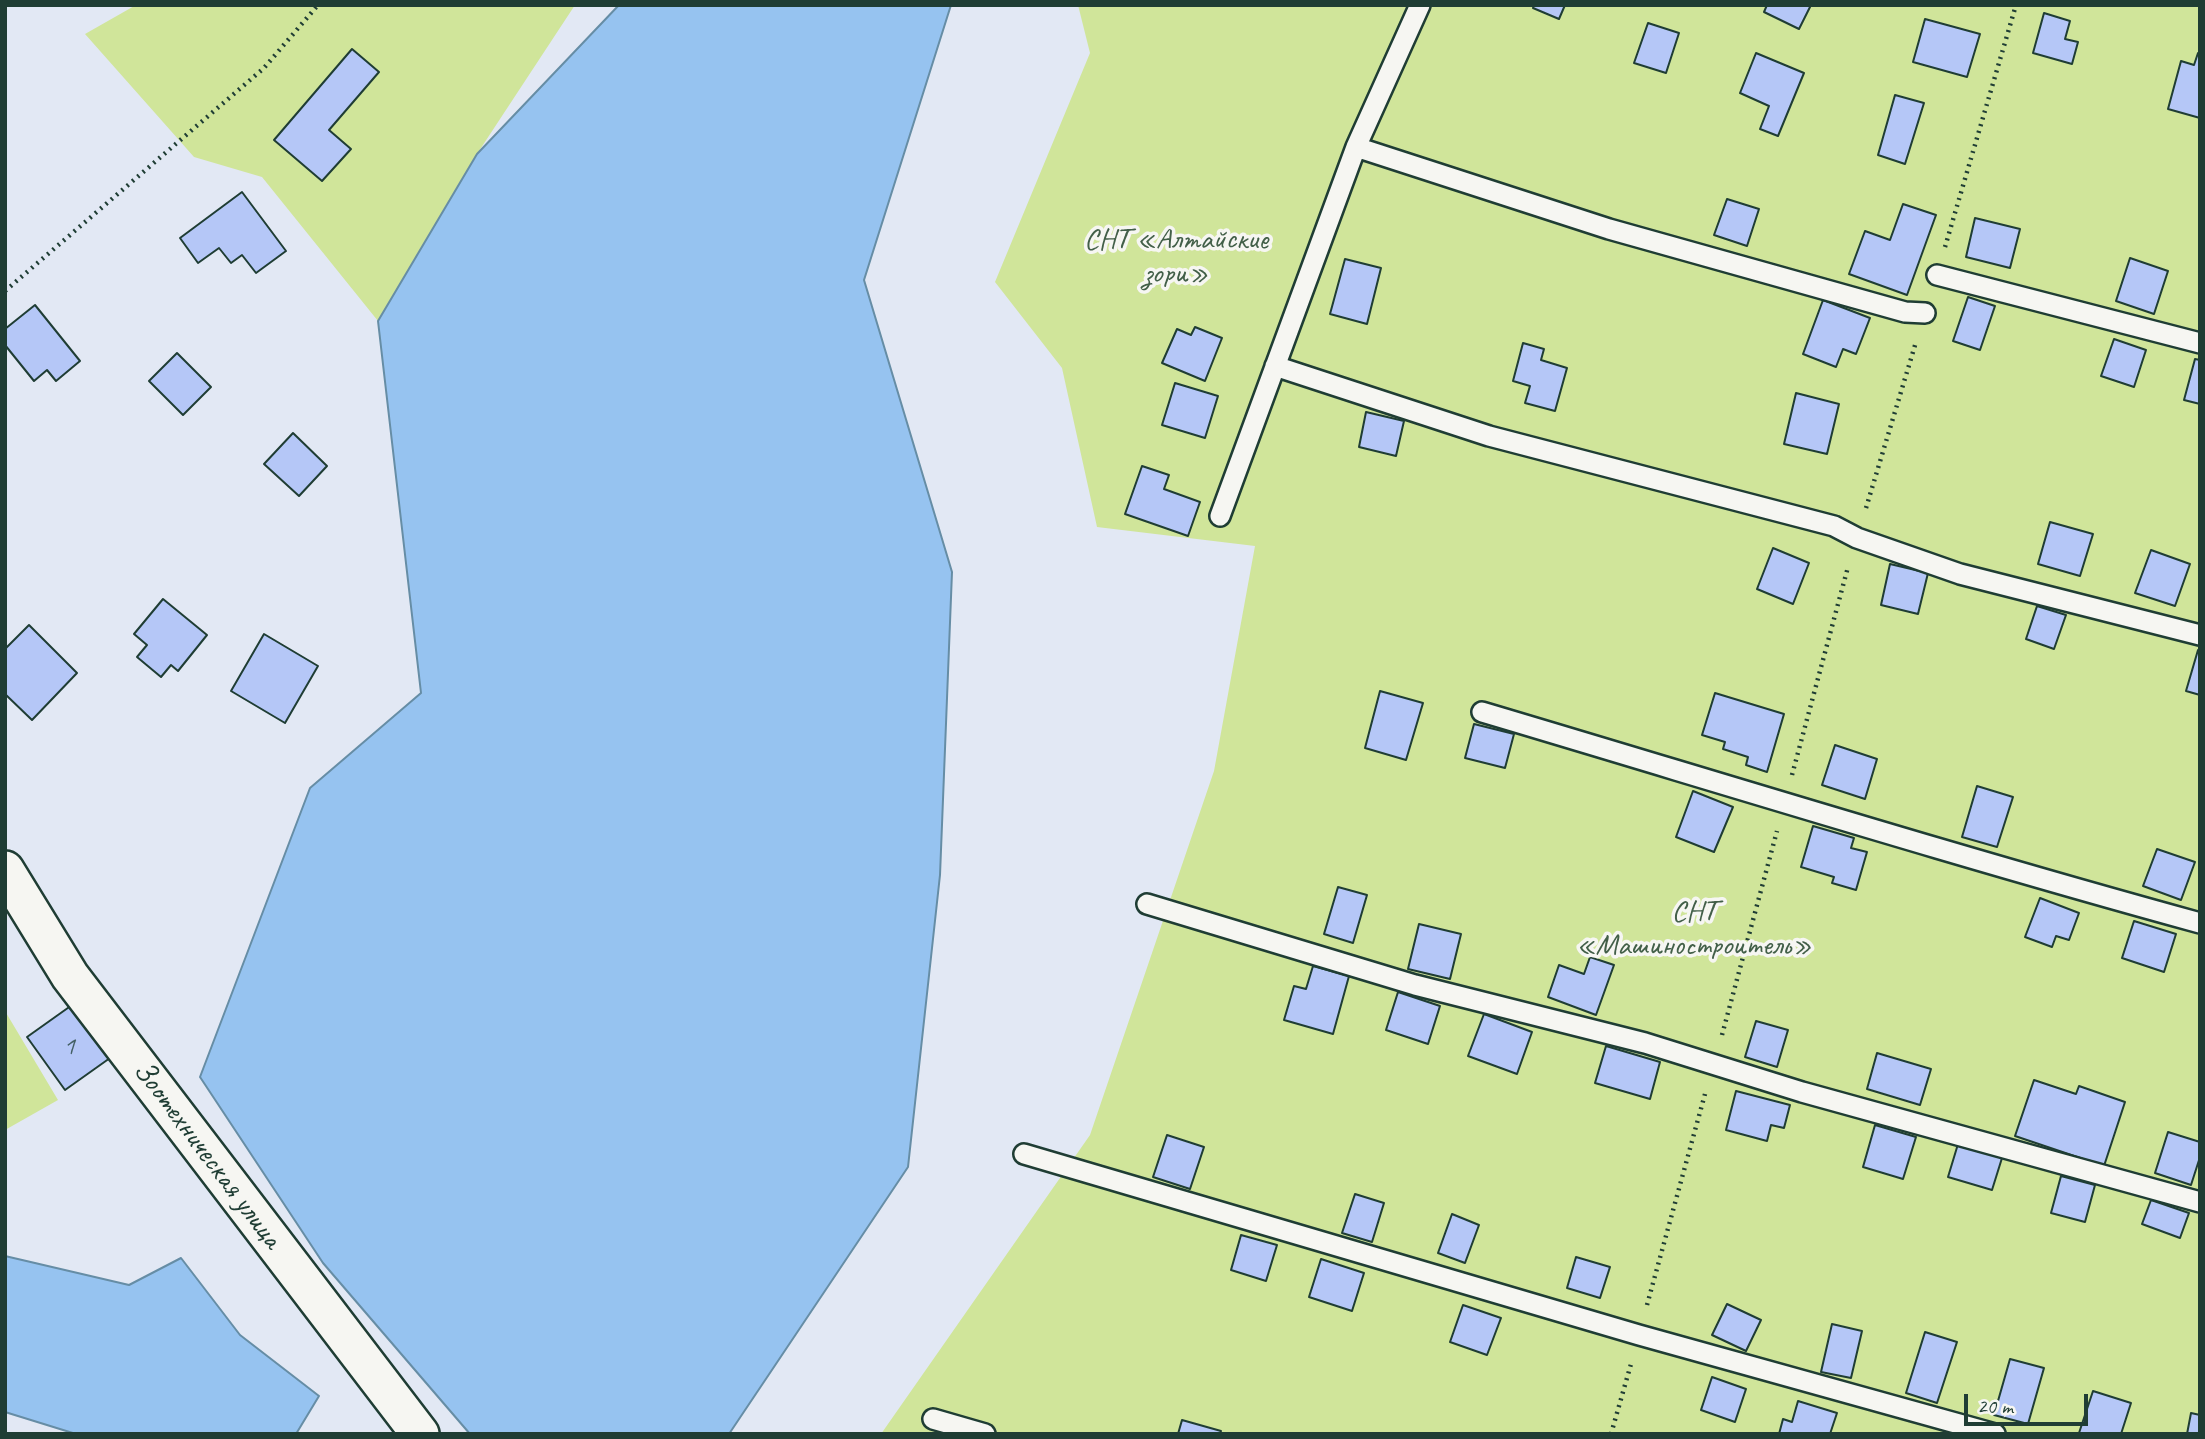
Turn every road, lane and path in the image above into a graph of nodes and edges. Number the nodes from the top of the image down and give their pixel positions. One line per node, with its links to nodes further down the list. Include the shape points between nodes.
1 (318, 5): 6 (path, via 264,68)
2 (1420, 5): 4 (lane)
3 (2016, 5): 5 (path)
4 (1356, 147): 7 (lane, via 1609,229 1905,312); 9 (lane)
5 (1937, 275): 8 (lane)
6 (5, 291)
7 (1925, 313): 11 (path)
8 (2200, 343)
9 (1275, 366): 10 (lane); 11 (lane, via 1489,436 1834,526)
10 (1220, 516)
11 (1857, 538): 12 (lane, via 1960,574); 14 (path)
12 (2200, 635)
13 (1482, 712): 14 (lane)
14 (1785, 801): 17 (lane, via 1890,836); 18 (path)
15 (5, 870): 23 (street, Зоотехническая улица, via 70,975)
16 (1147, 904): 18 (lane, via 1415,985)
17 (2200, 923)
18 (1714, 1063): 20 (lane, via 1802,1092); 21 (path)
19 (1024, 1154): 21 (lane)
20 (2200, 1202)
21 (1639, 1335): 25 (path); 26 (lane)
22 (933, 1419): 24 (lane)
23 (420, 1434)
24 (985, 1434)
25 (1611, 1434)
26 (1995, 1434)

